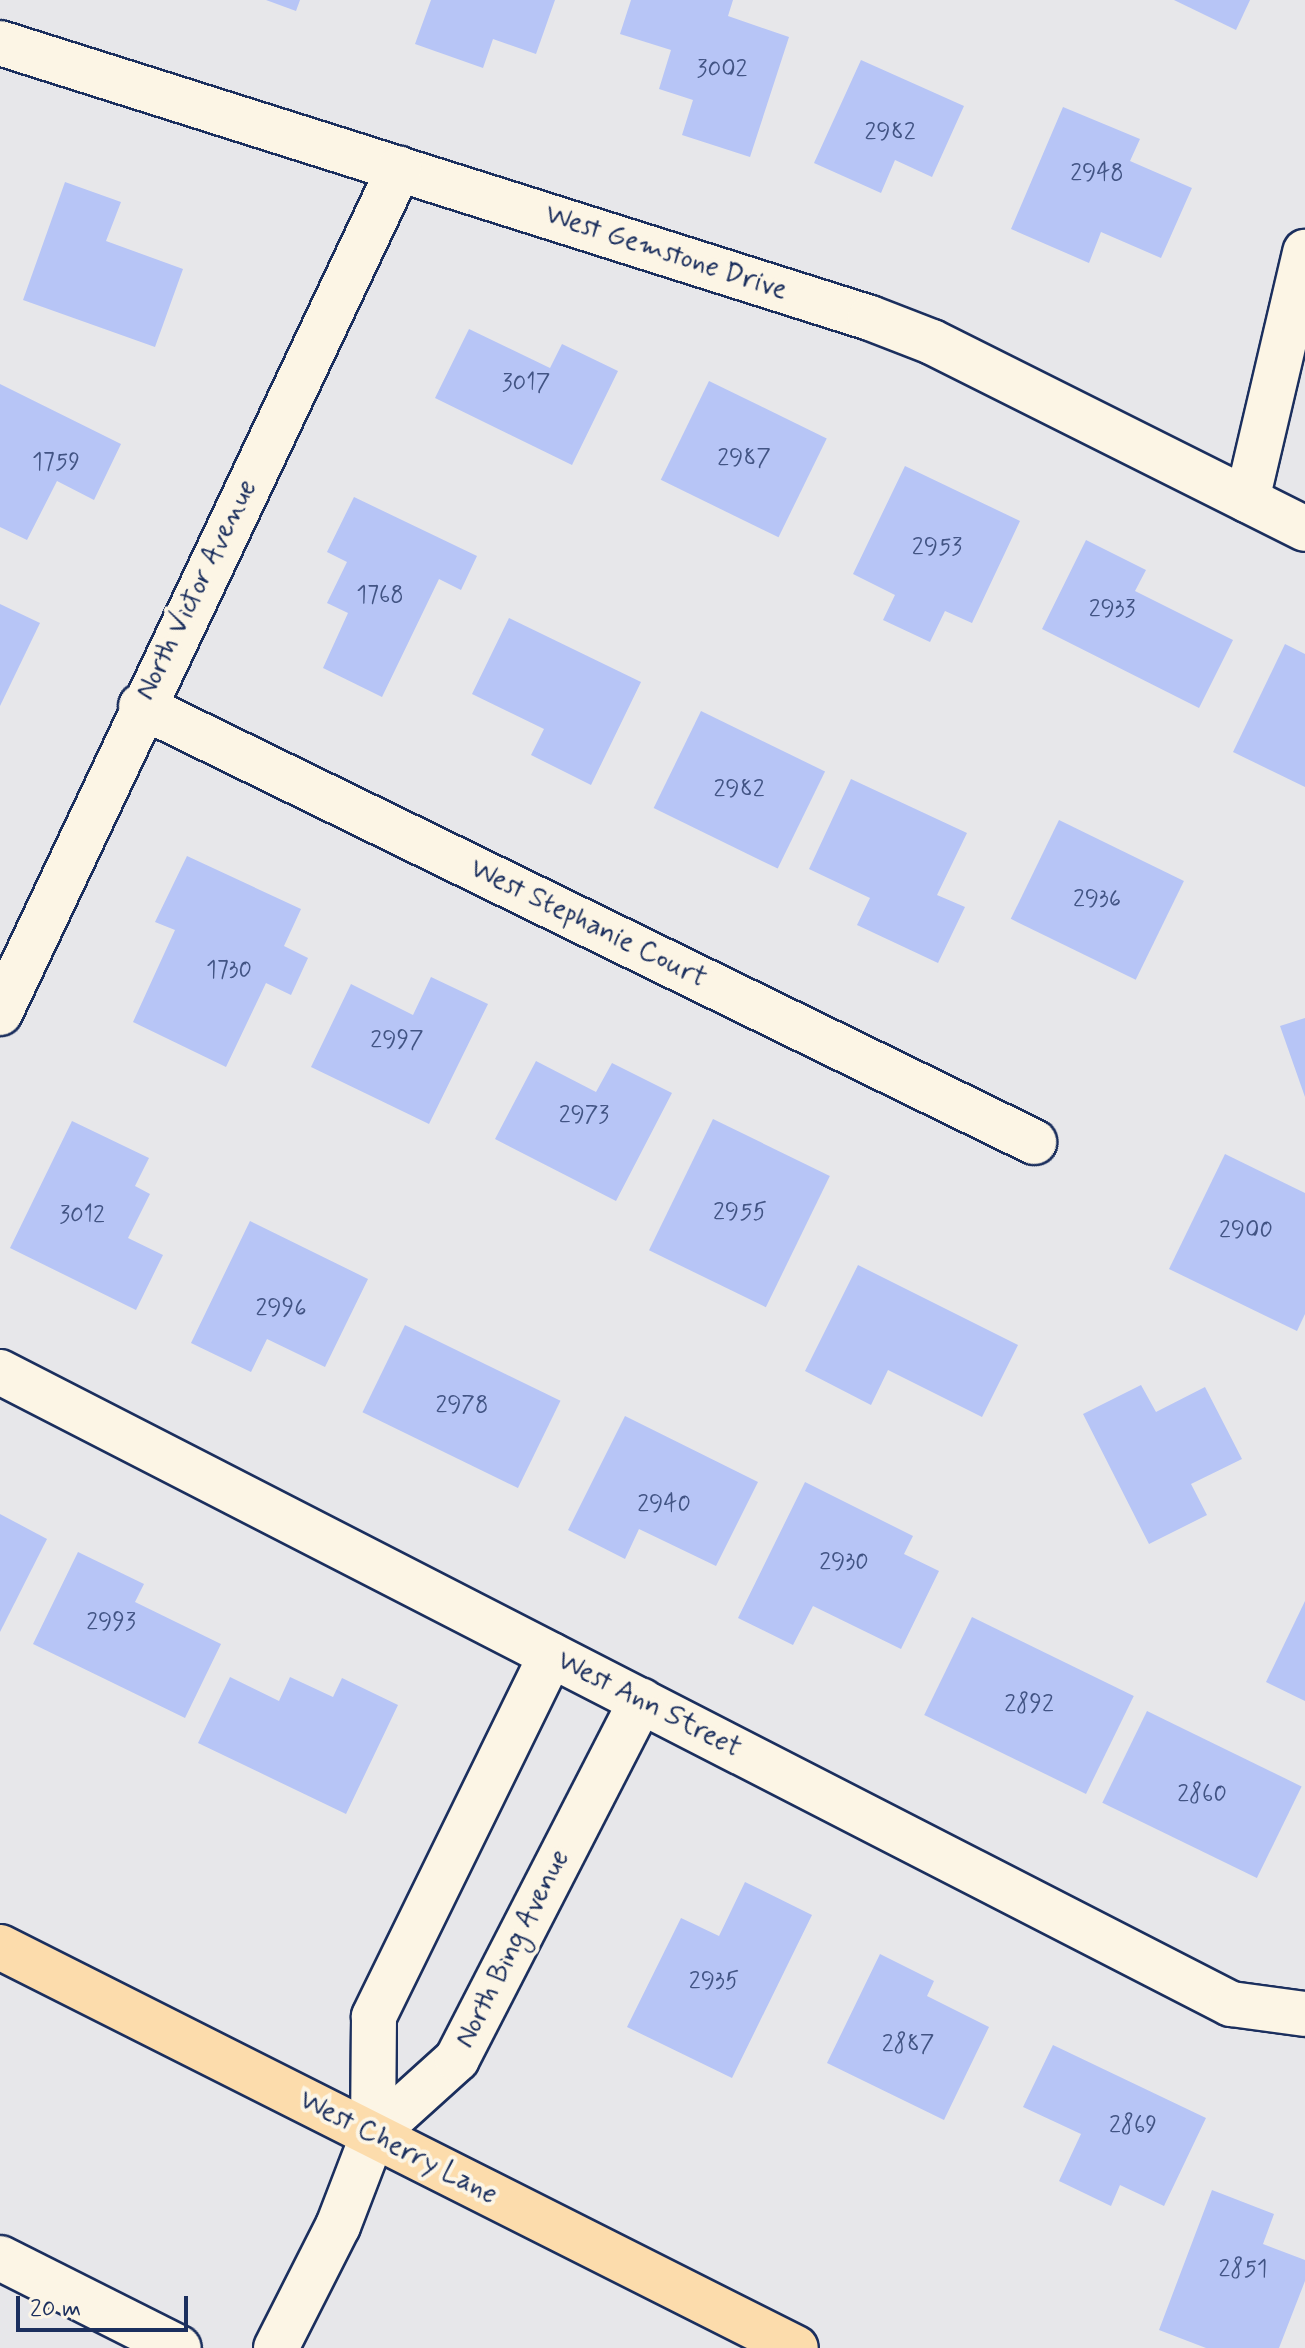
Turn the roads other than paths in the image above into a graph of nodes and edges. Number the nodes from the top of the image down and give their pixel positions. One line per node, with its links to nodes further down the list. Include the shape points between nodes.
1 (0, 43): 2 (street, West Gemstone Drive)
2 (399, 169): 4 (street, West Gemstone Drive, via 932,342); 6 (street, North Victor Avenue)
3 (1305, 252): 4 (street)
4 (1247, 500): 5 (street, West Gemstone Drive)
5 (1305, 529)
6 (141, 706): 7 (street, North Victor Avenue); 8 (street, West Stephanie Court)
7 (0, 1013)
8 (1034, 1142)
9 (0, 1372): 10 (street, West Ann Street)
10 (551, 1655): 11 (street, West Ann Street); 14 (street, via 374,2017)
11 (641, 1701): 13 (street, West Ann Street, via 1231,2004); 14 (street, North Bing Avenue, via 457,2059)
12 (0, 1947): 14 (main road, West Cherry Lane)
13 (1305, 2014)
14 (373, 2135): 17 (street, via 338,2226); 18 (main road, West Cherry Lane)
15 (0, 2258): 16 (street)
16 (179, 2348)
17 (276, 2348)
18 (796, 2348)

